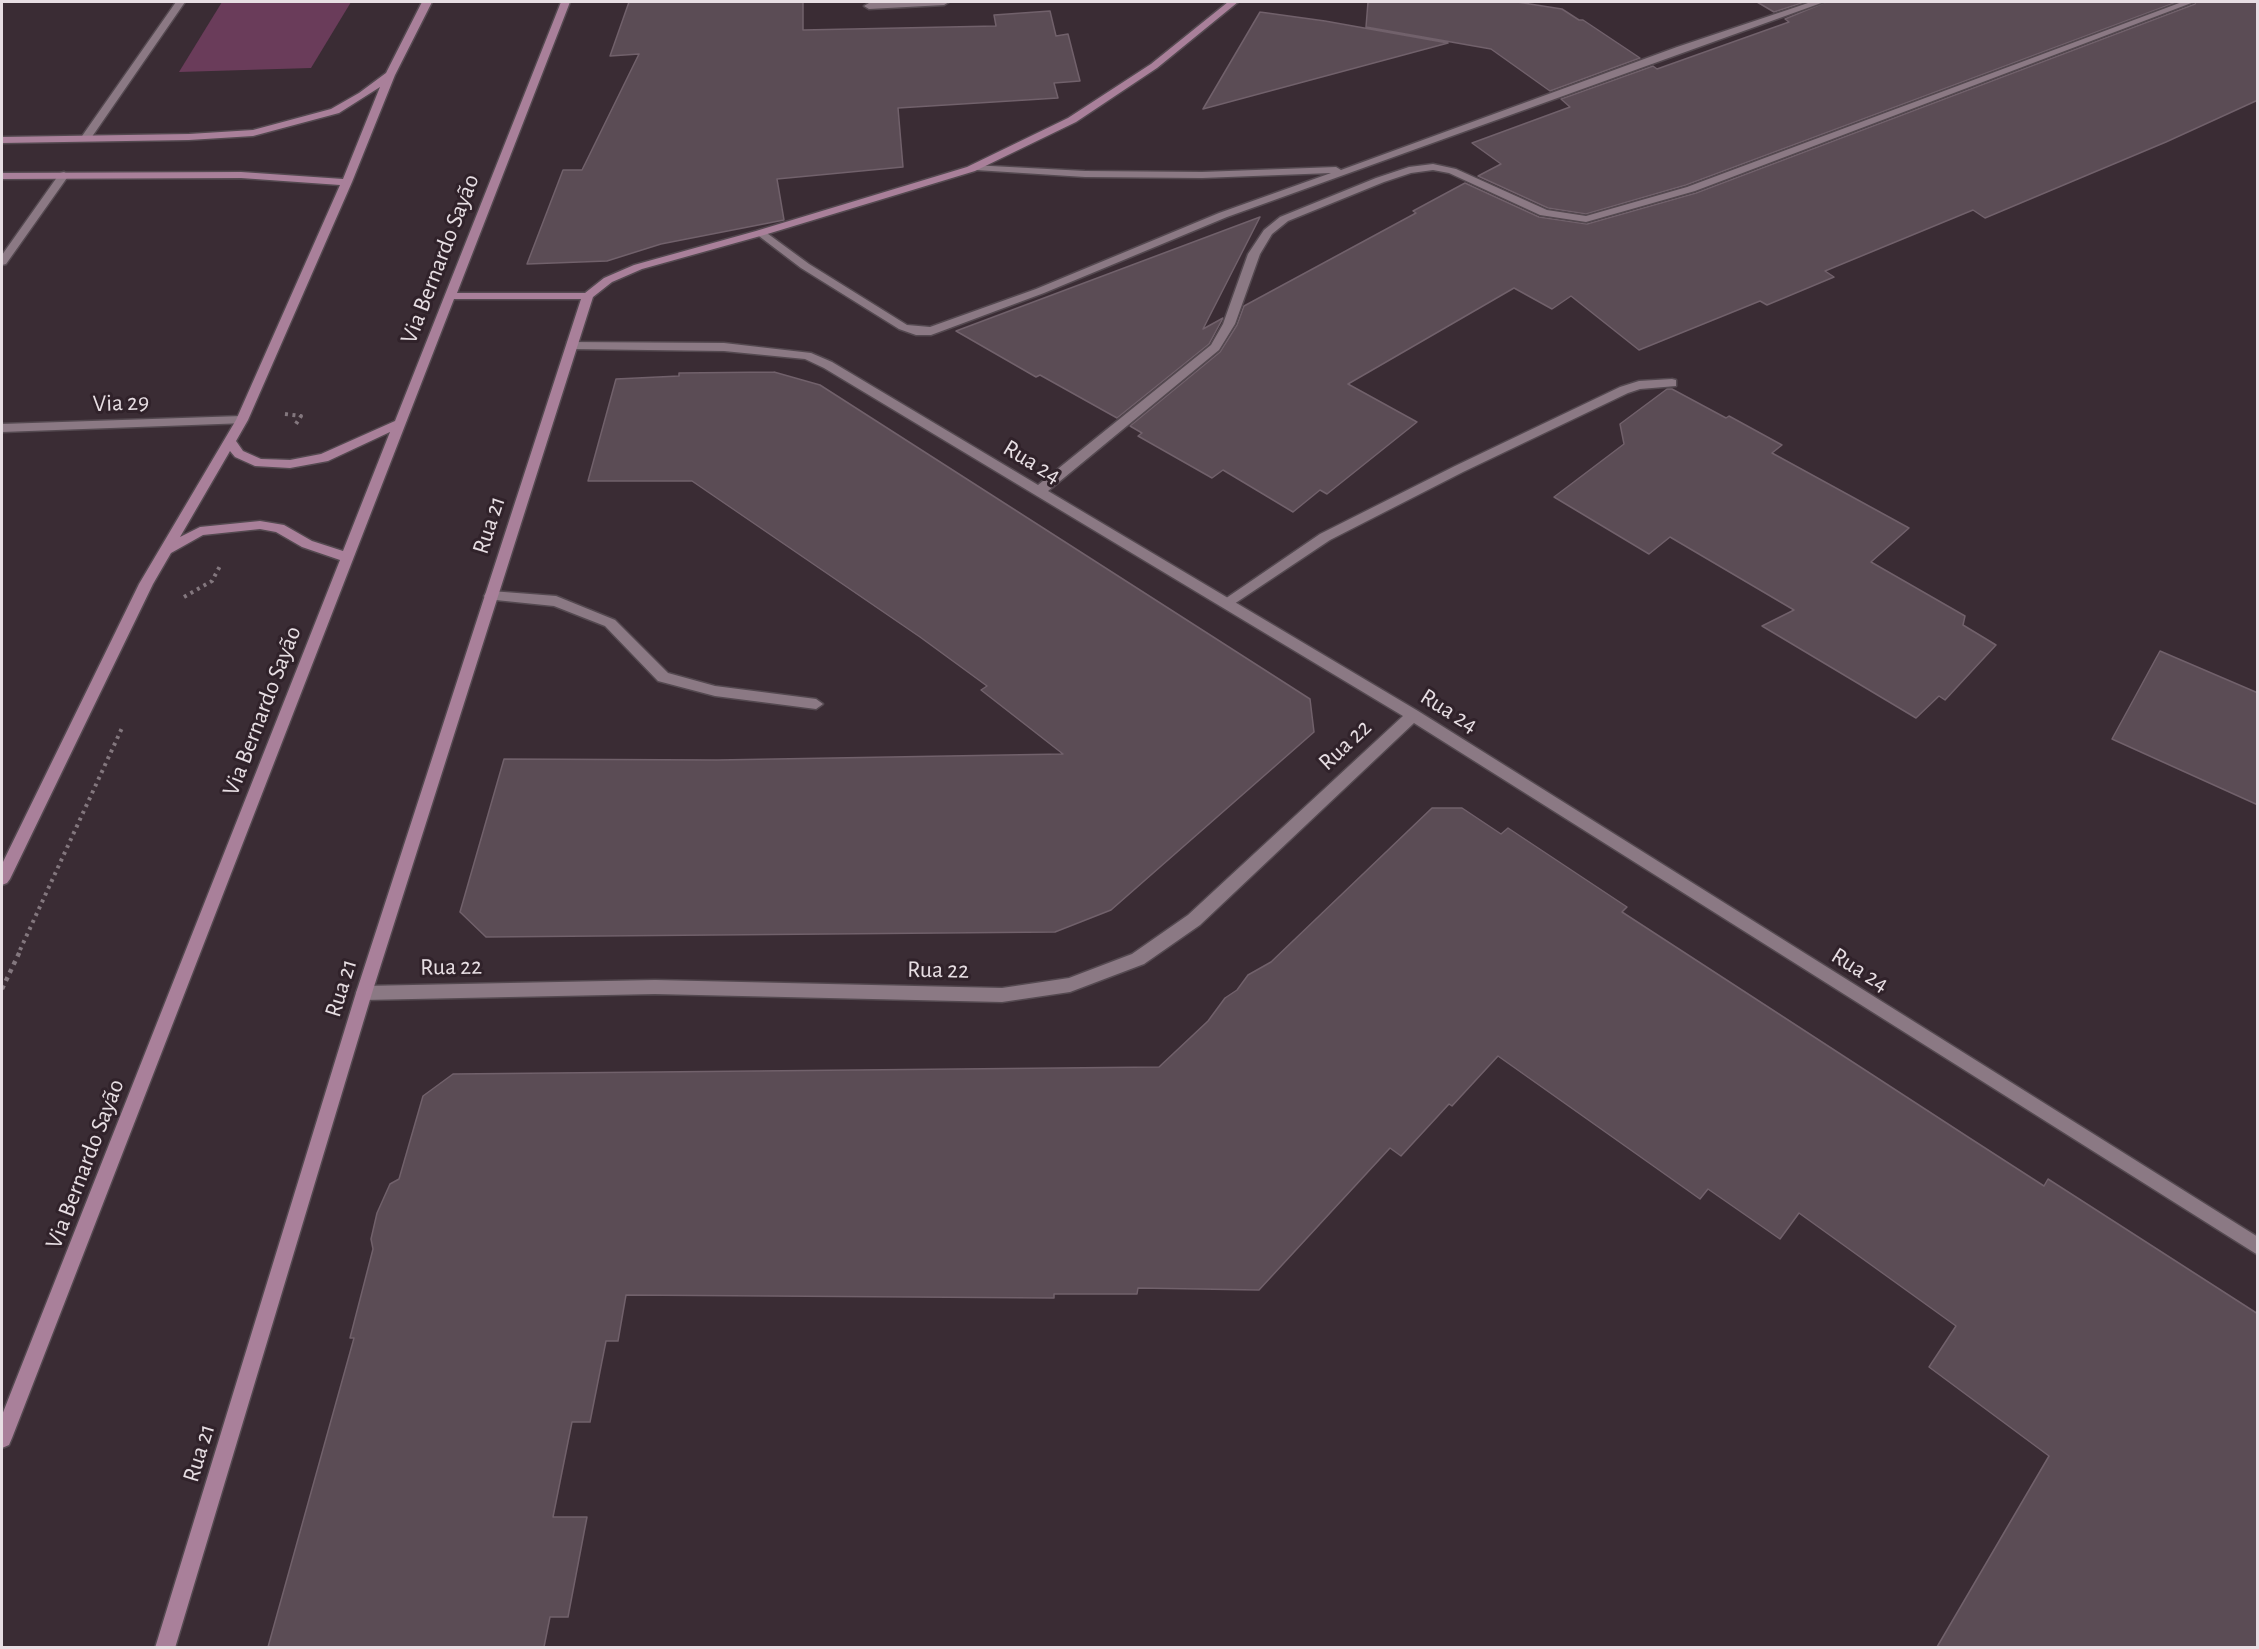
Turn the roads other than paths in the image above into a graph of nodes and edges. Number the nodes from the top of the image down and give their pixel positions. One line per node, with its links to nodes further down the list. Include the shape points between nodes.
1 (180, 2): 10 (street)
2 (427, 2): 9 (main road)
3 (565, 2): 19 (main road, Via Bernardo Sayão)
4 (944, 2): 8 (street)
5 (1233, 2): 12 (main road, via 1154,66 1072,120)
6 (1819, 2): 13 (street)
7 (2189, 2): 27 (street, via 1692,189 1587,219 1544,213 1452,171 1433,167 1380,180 1284,219 1268,232 1254,254 1229,324 1215,347)
8 (869, 6)
9 (390, 75): 10 (main road, via 335,111 253,133); 16 (main road)
10 (85, 139): 11 (main road)
11 (2, 140)
12 (975, 166): 13 (street, via 1085,174); 17 (main road)
13 (1351, 170): 17 (street, via 931,331 903,327)
14 (64, 175): 15 (main road); 16 (main road, via 241,175); 18 (street)
15 (2, 177)
16 (347, 182): 23 (main road)
17 (760, 233): 20 (main road, via 638,267 608,280)
18 (2, 262)
19 (449, 296): 20 (main road); 24 (main road, Via Bernardo Sayão)
20 (588, 296): 21 (main road, Rua 21)
21 (571, 345): 27 (street, Rua 24, via 724,347 807,356); 30 (main road, Rua 21)
22 (1672, 383): 31 (street, via 1624,390 1459,469 1325,537)
23 (242, 420): 25 (street, Via 29); 26 (main road)
24 (400, 423): 26 (main road, via 324,458 290,464 260,463 239,454); 28 (main road, Via Bernardo Sayão)
25 (2, 428)
26 (230, 441): 29 (main road)
27 (1038, 492): 31 (street, Rua 24)
28 (346, 557): 29 (main road, via 307,544 279,528 217,528 200,531 166,552); 37 (main road, Via Bernardo Sayão)
29 (146, 584): 34 (main road)
30 (491, 596): 32 (street, via 556,601 610,623 663,677 715,691); 35 (main road, Rua 21)
31 (1226, 603): 33 (street, Rua 24)
32 (816, 704)
33 (1413, 715): 35 (street, Rua 22, via 1194,920 1138,959 1070,985 1002,995 655,987); 36 (street, Rua 24)
34 (2, 879)
35 (364, 993): 38 (main road, Rua 21)
36 (2258, 1247)
37 (2, 1438)
38 (165, 1647)

